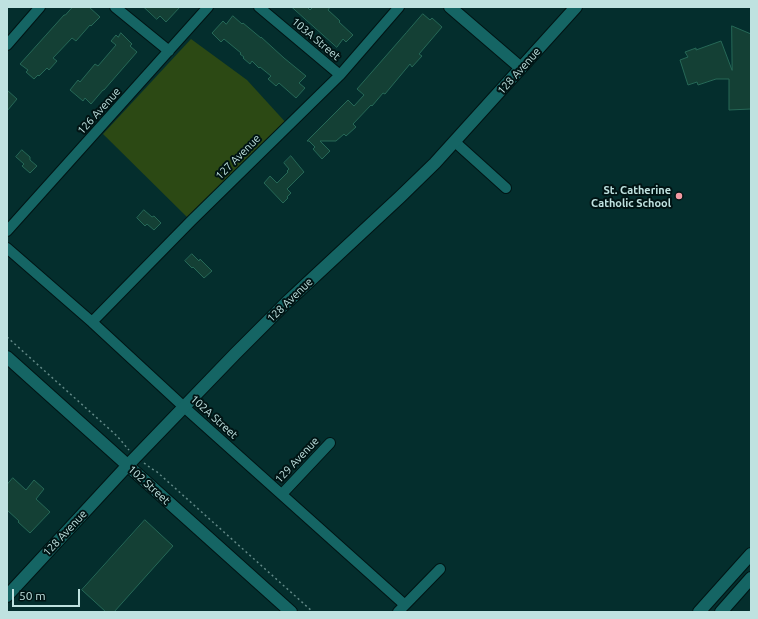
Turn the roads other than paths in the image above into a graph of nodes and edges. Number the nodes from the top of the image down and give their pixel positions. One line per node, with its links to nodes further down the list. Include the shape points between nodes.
1 (40, 7): 8 (street)
2 (115, 7): 9 (street)
3 (208, 7): 9 (street, 126 Avenue)
4 (259, 7): 11 (street, 103A Street)
5 (399, 7): 11 (street, 127 Avenue)
6 (450, 7): 10 (street)
7 (576, 7): 10 (street, 128 Avenue)
8 (7, 45)
9 (169, 52): 14 (street, 126 Avenue)
10 (521, 68): 12 (street, 128 Avenue)
11 (340, 75): 16 (street, 127 Avenue)
12 (455, 142): 13 (street); 18 (street, 128 Avenue, via 235,354)
13 (506, 188)
14 (7, 231)
15 (7, 248): 16 (street, 102A Street)
16 (92, 322): 18 (street, 102A Street)
17 (7, 357): 20 (street, 102 Street)
18 (184, 407): 20 (street, 128 Avenue); 21 (street, 102A Street)
19 (330, 443): 21 (street, 129 Avenue)
20 (132, 461): 25 (street, 128 Avenue); 27 (street, 102 Street)
21 (282, 494): 26 (street, 102A Street)
22 (751, 554): 28 (street)
23 (440, 569): 26 (street)
24 (750, 583): 29 (street)
25 (7, 596)
26 (402, 608)
27 (291, 612)
28 (699, 612)
29 (721, 612)

